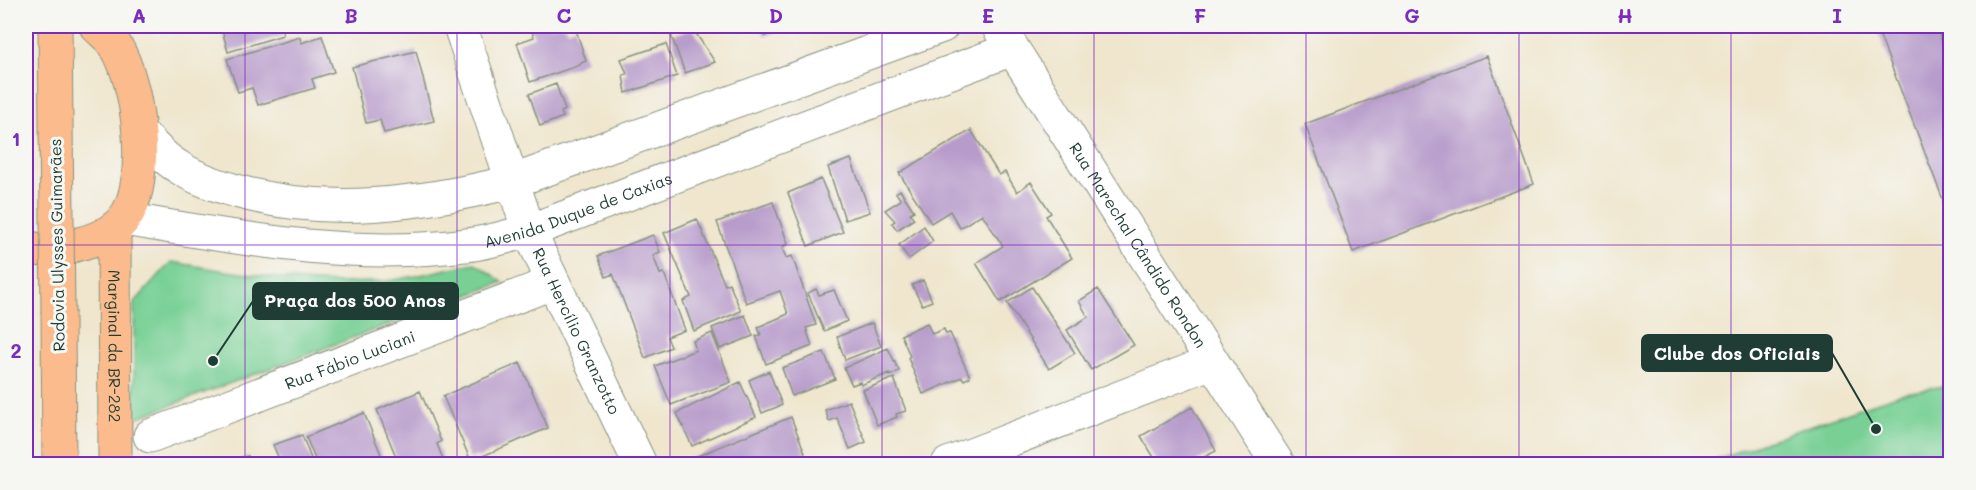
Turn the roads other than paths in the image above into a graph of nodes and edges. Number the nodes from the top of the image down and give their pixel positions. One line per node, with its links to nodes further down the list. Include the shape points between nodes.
1 (55, 26): 14 (main road, Rodovia Ulysses Guimarães, bridge)
2 (460, 26): 7 (street, Rua Hercílio Granzotto)
3 (942, 26): 7 (street)
4 (108, 32): 6 (main road, via 125,63)
5 (1005, 37): 9 (street, Avenida Duque de Caxias); 12 (street, Rua Marechal Cândido Rondon)
6 (140, 132): 7 (street, via 176,166 216,185 265,200 356,206 462,194); 8 (main road, via 135,196)
7 (511, 182): 9 (street, Rua Hercílio Granzotto)
8 (119, 224): 9 (street, Avenida Duque de Caxias, via 335,250 467,245); 10 (main road, via 94,240 68,247); 15 (main road, Marginal da BR-282)
9 (529, 231): 11 (street, Rua Hercílio Granzotto)
10 (26, 247)
11 (552, 283): 13 (street, Rua Fábio Luciani); 16 (street, Rua Hercílio Granzotto)
12 (1212, 362): 17 (street); 18 (street, Rua Marechal Cândido Rondon)
13 (150, 436)
14 (59, 465)
15 (115, 465)
16 (640, 465)
17 (948, 465)
18 (1278, 465)

